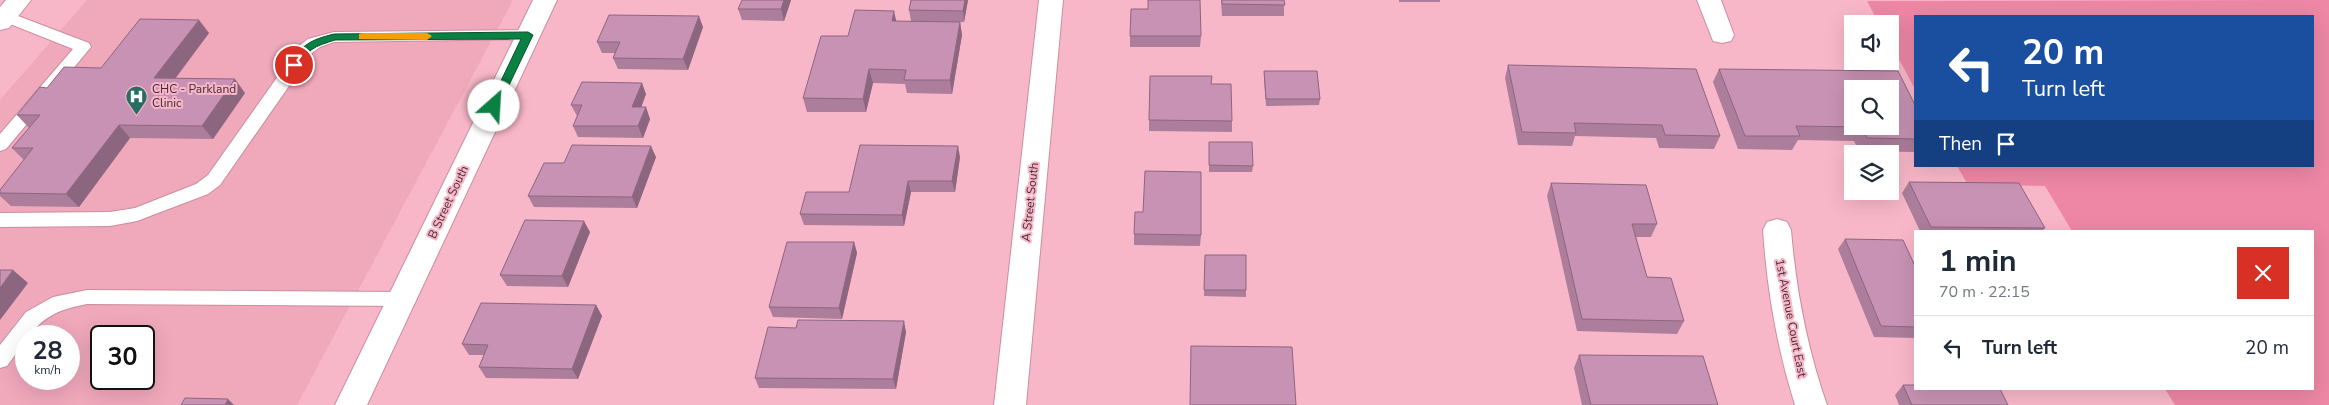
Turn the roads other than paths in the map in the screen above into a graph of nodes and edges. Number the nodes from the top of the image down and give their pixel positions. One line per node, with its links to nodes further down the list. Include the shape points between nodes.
1 (545, 0): 5 (street, B Street South)
2 (1051, 0): 13 (street, A Street South)
3 (1708, 0): 6 (street)
4 (8, 13): 7 (lane, via 83,47)
5 (528, 35): 8 (lane, via 334,37 314,43 306,49 214,180 202,189 137,214 110,219); 10 (street, B Street South)
6 (1722, 35)
7 (0, 145)
8 (0, 220)
9 (1777, 230): 14 (street, 1st Avenue Court East, via 1778,263 1793,343)
10 (402, 299): 11 (lane, via 87,297 60,302 34,317); 12 (street, B Street South)
11 (0, 360)
12 (352, 405)
13 (1010, 405)
14 (1811, 405)

